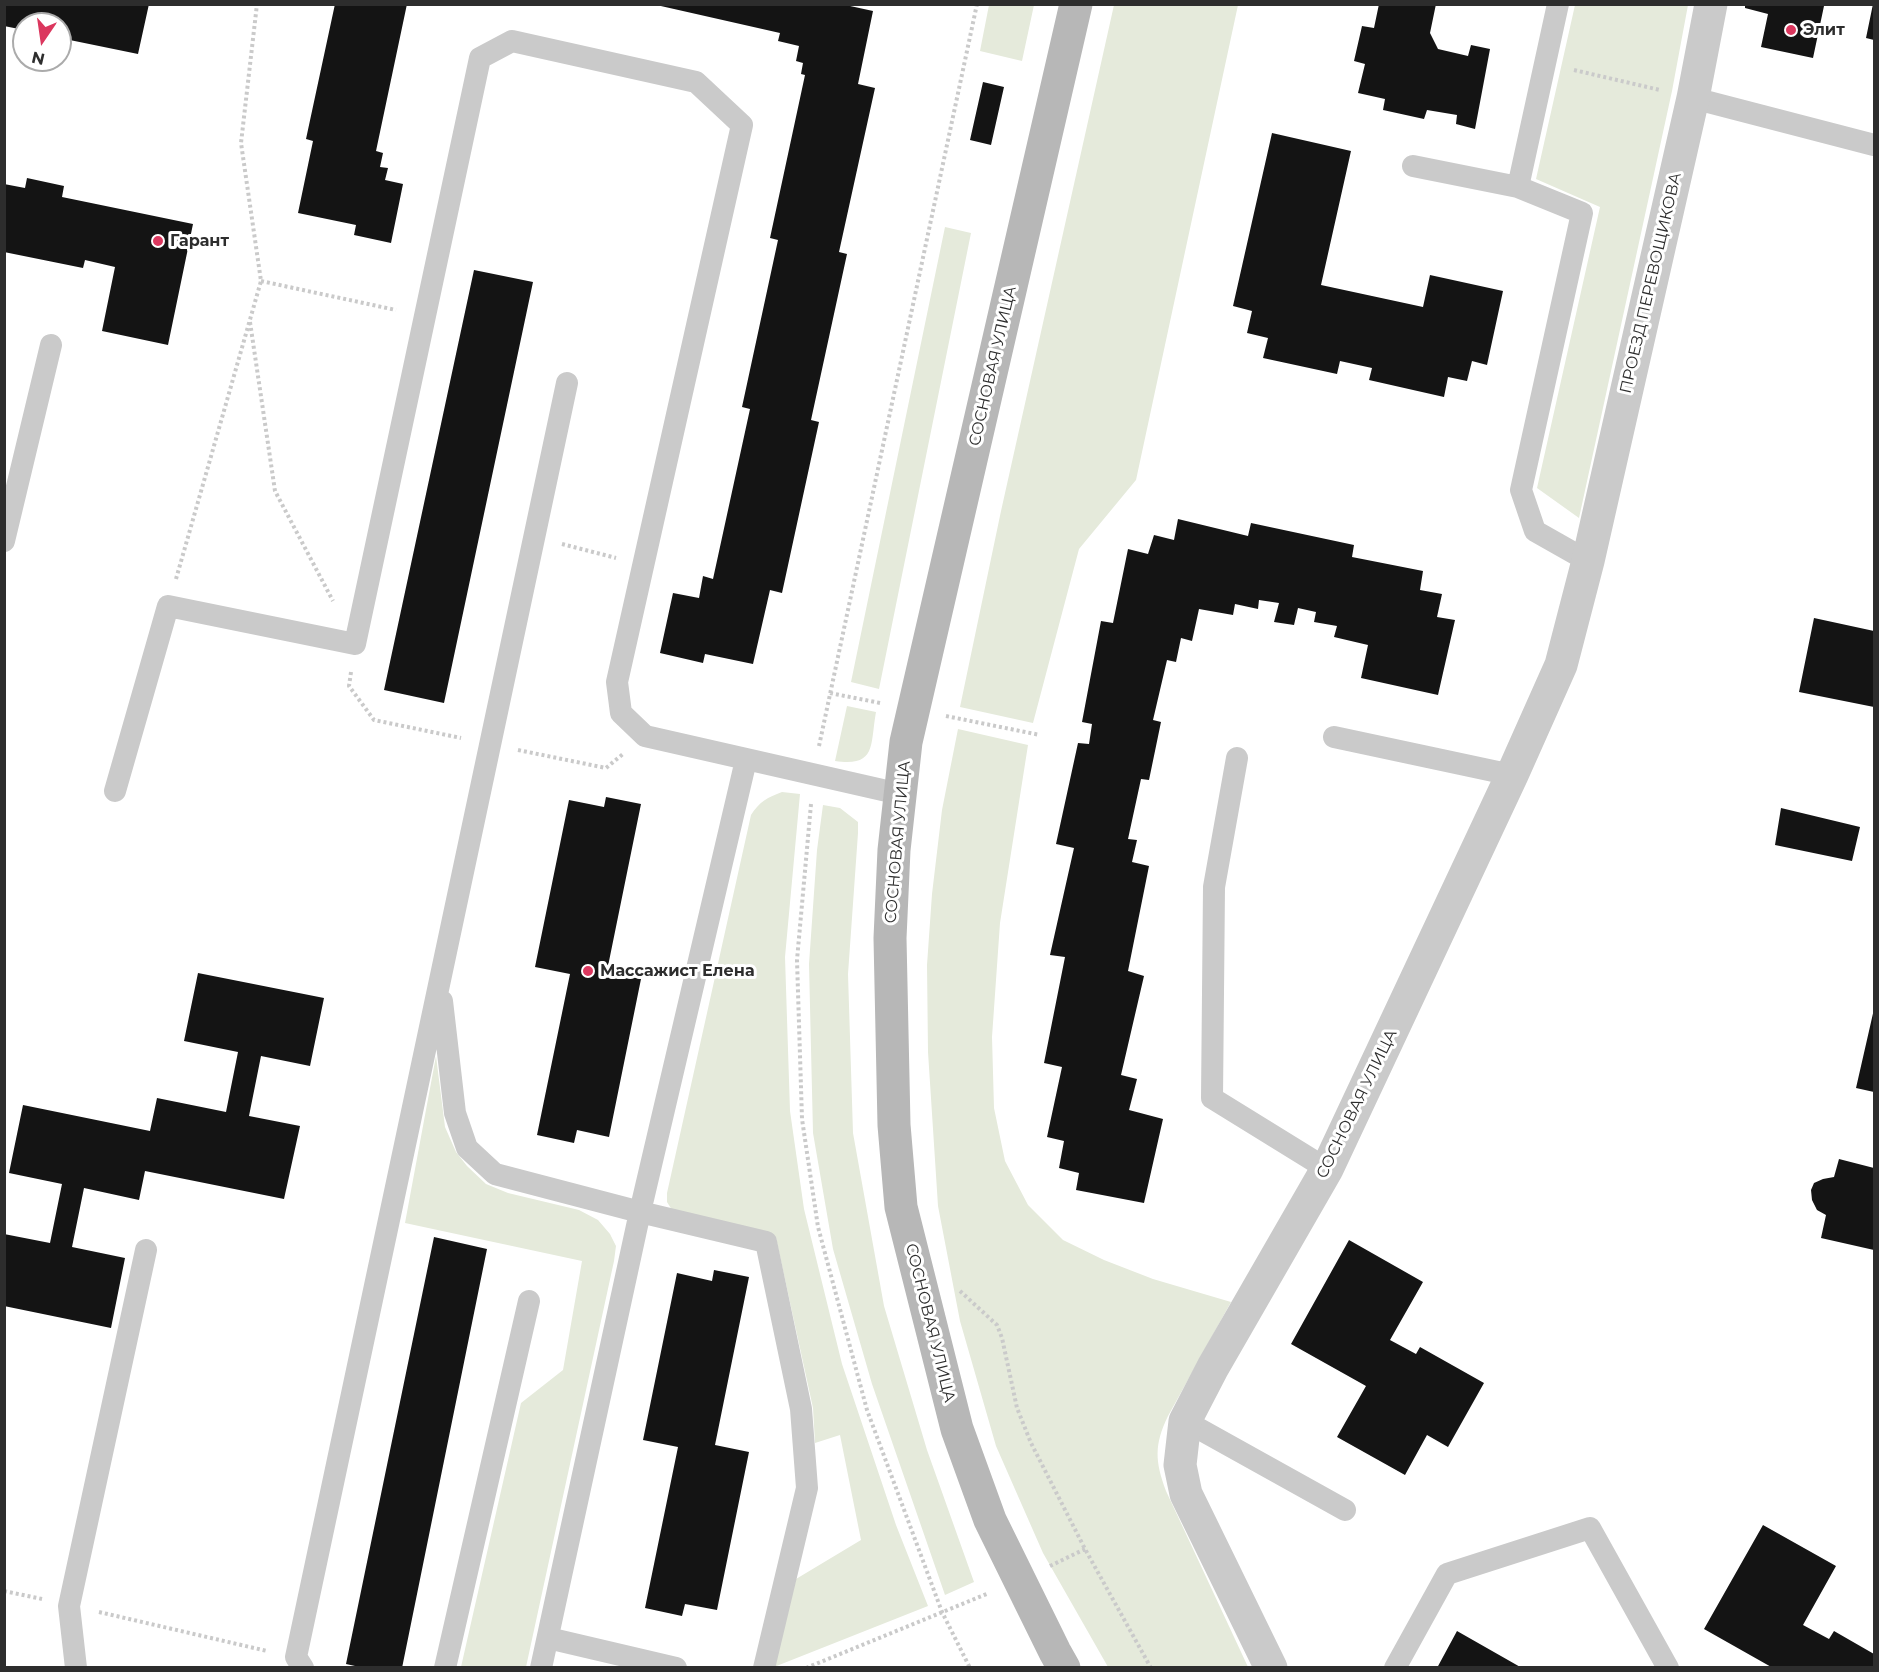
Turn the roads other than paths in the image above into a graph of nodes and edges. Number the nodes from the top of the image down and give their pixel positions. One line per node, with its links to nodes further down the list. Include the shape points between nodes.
1 (1076, 4): 17 (street, СОСНОВАЯ УЛИЦА, via 906,742)
2 (1558, 4): 7 (lane)
3 (1711, 4): 4 (street, ПРОЕЗД ПЕРЕВОЩИКОВА)
4 (1693, 98): 5 (lane); 11 (street, ПРОЕЗД ПЕРЕВОЩИКОВА)
5 (1875, 145)
6 (1413, 166): 7 (lane)
7 (1518, 187): 11 (lane, via 1582,213 1521,490 1534,531)
8 (51, 345): 10 (lane)
9 (567, 383): 18 (lane)
10 (4, 541)
11 (1588, 561): 15 (street, СОСНОВАЯ УЛИЦА, via 1561,664)
12 (1334, 737): 15 (lane)
13 (1237, 758): 19 (lane, via 1214,887 1212,1098)
14 (746, 760): 16 (lane, via 645,736 621,713 617,682 742,125 696,82 512,41 480,58 355,644 168,606); 17 (lane); 20 (lane)
15 (1512, 775): 19 (street, СОСНОВАЯ УЛИЦА)
16 (115, 791)
17 (900, 794): 32 (street, СОСНОВАЯ УЛИЦА, via 890,938 894,1125 901,1207 957,1429 990,1520)
18 (440, 985): 20 (lane, via 455,1113 467,1148 495,1174); 26 (lane)
19 (1327, 1168): 23 (street, СОСНОВАЯ УЛИЦА)
20 (640, 1212): 25 (lane); 31 (lane, via 766,1242 801,1409 807,1488)
21 (146, 1250): 27 (lane, via 69,1606)
22 (529, 1301): 28 (lane)
23 (1185, 1421): 24 (lane); 33 (street, СОСНОВАЯ УЛИЦА, via 1180,1465 1186,1494)
24 (1345, 1510)
25 (548, 1638): 29 (lane); 30 (lane)
26 (299, 1663)
27 (76, 1668)
28 (446, 1668)
29 (542, 1668)
30 (676, 1668)
31 (764, 1668)
32 (1064, 1668)
33 (1271, 1668)
34 (1395, 1668): 35 (lane, via 1447,1574 1590,1528)
35 (1668, 1668)

